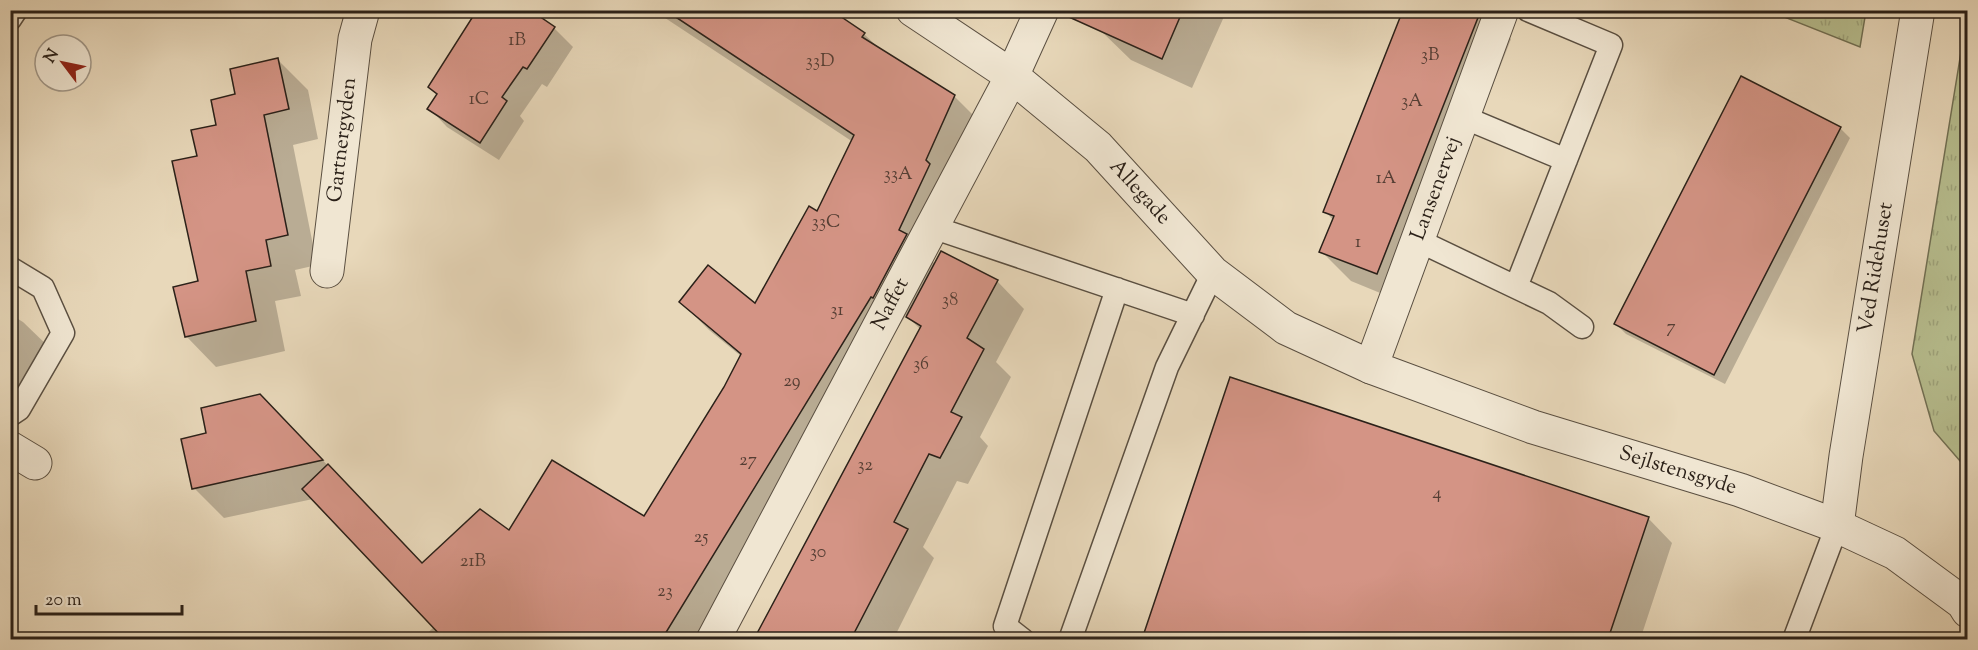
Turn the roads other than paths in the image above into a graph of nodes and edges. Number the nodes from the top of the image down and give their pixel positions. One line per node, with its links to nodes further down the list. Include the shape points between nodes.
1 (16, 10): 8 (lane)
2 (363, 10): 15 (street, Gartnergyden, via 355,39)
3 (913, 10): 9 (street, Allegade)
4 (1042, 10): 9 (street, Naffet)
5 (1502, 10): 10 (street, Lansenervej)
6 (1528, 10): 11 (lane, via 1611,45)
7 (1918, 10): 23 (street, Ved Ridehuset)
8 (10, 19)
9 (1012, 76): 12 (street, Naffet); 16 (street, Allegade, via 1098,147)
10 (1463, 117): 11 (lane); 13 (street, Lansenervej)
11 (1566, 160): 17 (lane)
12 (932, 227): 18 (lane); 24 (street, Naffet)
13 (1417, 240): 17 (lane); 21 (street, Lansenervej)
14 (10, 268): 22 (lane, via 43,288 63,333 19,409)
15 (327, 271)
16 (1213, 273): 19 (lane); 21 (street, Allegade, via 1286,328)
17 (1516, 287): 20 (lane, via 1549,303)
18 (1117, 289): 19 (lane); 28 (lane, via 1005,626)
19 (1193, 315): 29 (lane, via 1167,367)
20 (1582, 327)
21 (1371, 367): 23 (street, Sejlstensgyde, via 1533,427 1740,490)
22 (10, 415)
23 (1837, 526): 25 (street, Sejlstensgyde, via 1895,553); 30 (lane)
24 (736, 597): 26 (street, Naffet); 27 (street, Naffet)
25 (1968, 610)
26 (691, 639)
27 (713, 639)
28 (1023, 639)
29 (1070, 639)
30 (1794, 639)

